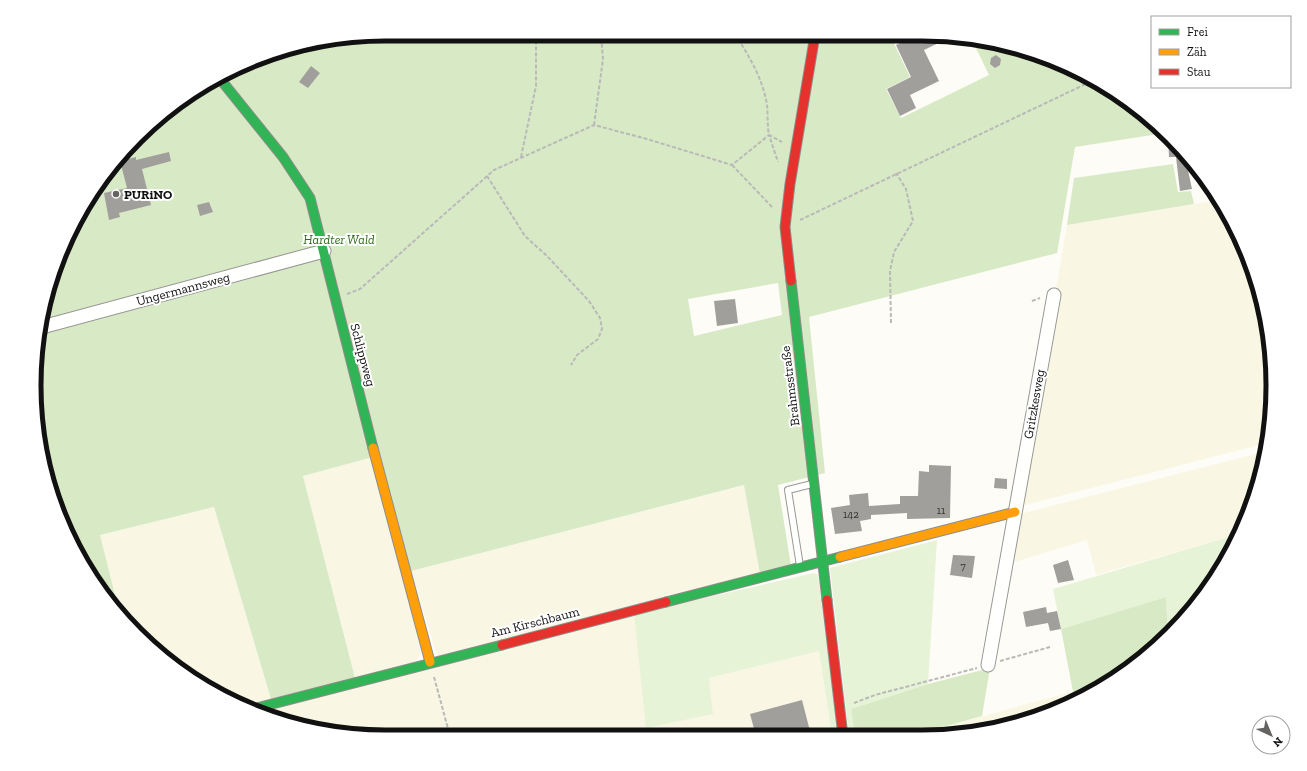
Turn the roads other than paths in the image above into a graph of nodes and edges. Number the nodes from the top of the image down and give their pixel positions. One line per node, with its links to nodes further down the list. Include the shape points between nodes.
1 (814, 41): 6 (street, Brahmsstraße, via 785,227)
2 (223, 82): 3 (street, Schlippweg, via 283,156 310,198)
3 (324, 251): 5 (street, Ungermannsweg); 10 (street, Schlippweg)
4 (1054, 295): 7 (street, Gritzkesweg)
5 (47, 326)
6 (814, 483): 8 (street, Brahmsstraße); 9 (lane, via 788,490)
7 (1015, 512): 8 (street); 11 (street, Gritzkesweg)
8 (823, 562): 9 (street, Am Kirschbaum); 13 (street, Brahmsstraße)
9 (800, 568): 10 (street, Am Kirschbaum)
10 (430, 662): 12 (street, Am Kirschbaum)
11 (988, 665)
12 (261, 707)
13 (842, 730)

